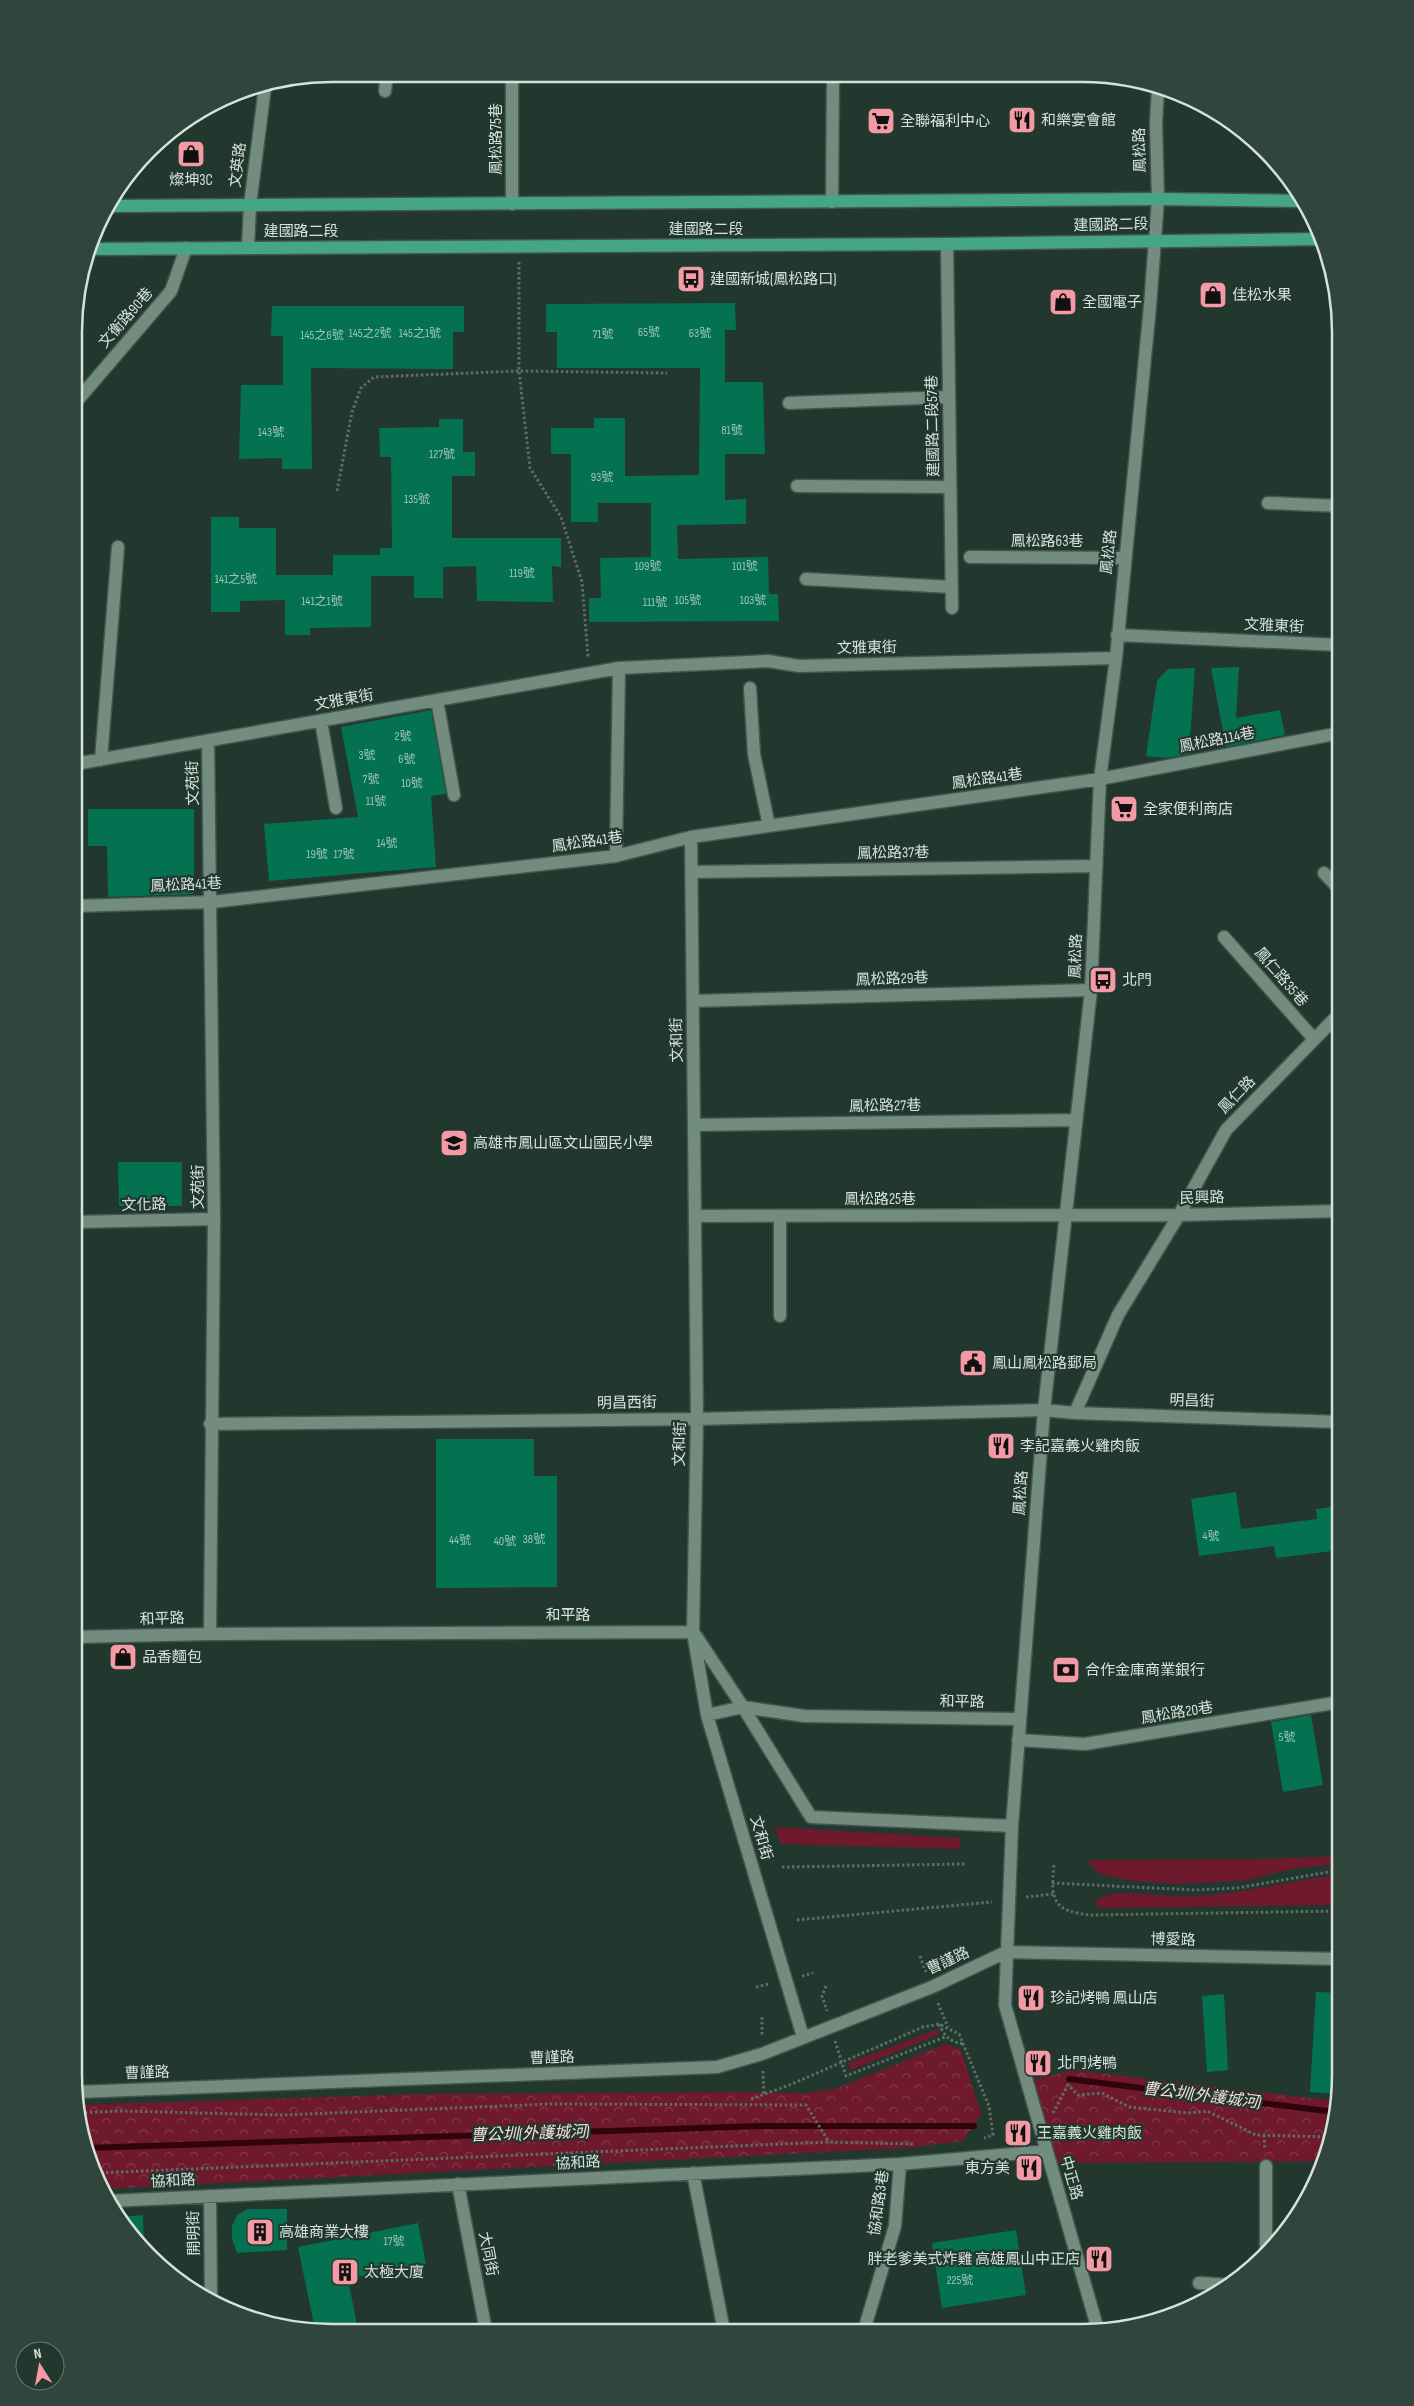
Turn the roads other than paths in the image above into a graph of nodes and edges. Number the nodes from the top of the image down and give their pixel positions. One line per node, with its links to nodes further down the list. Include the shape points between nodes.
1 (386, 82): 4 (street)
2 (512, 82): 10 (street, 鳳松路75巷)
3 (833, 82): 9 (street)
4 (385, 91)
5 (264, 92): 11 (street, 文英路)
6 (1158, 95): 7 (street, 鳳松路)
7 (1158, 199): 8 (main road, 建國路二段); 9 (main road, 建國路二段); 14 (street, 鳳松路)
8 (1294, 201)
9 (832, 202): 10 (main road, 建國路二段)
10 (512, 204): 11 (main road, 建國路二段)
11 (250, 205): 12 (main road, 建國路二段); 16 (street, 文英路)
12 (117, 206)
13 (1313, 239): 14 (main road, 建國路二段)
14 (1155, 241): 15 (main road, 建國路二段); 28 (street, 鳳松路)
15 (947, 244): 16 (main road, 建國路二段); 20 (street, 建國路二段57巷)
16 (248, 247): 17 (main road, 建國路二段)
17 (186, 248): 18 (main road, 建國路二段); 19 (street, 文衡路90巷, via 170,291)
18 (97, 249)
19 (82, 395)
20 (949, 397): 21 (street); 23 (street, 建國路二段57巷)
21 (788, 403)
22 (797, 486): 23 (street)
23 (950, 487): 30 (street, 建國路二段57巷)
24 (1268, 503): 25 (street)
25 (1332, 506)
26 (118, 547): 41 (street)
27 (970, 557): 28 (street, 鳳松路63巷)
28 (1125, 558): 32 (street, 鳳松路)
29 (806, 579): 30 (street)
30 (952, 586): 31 (street, 建國路二段57巷)
31 (952, 608)
32 (1117, 635): 33 (street, 文雅東街); 34 (street, 鳳松路)
33 (1332, 646)
34 (1116, 658): 35 (street, 文雅東街, via 799,666 768,661); 43 (street, 鳳松路)
35 (619, 668): 37 (street, 文雅東街); 48 (street)
36 (750, 688): 46 (street, via 754,754)
37 (437, 700): 38 (street, 文雅東街); 44 (street)
38 (322, 721): 40 (street, 文雅東街); 45 (street)
39 (1332, 735): 43 (street, 鳳松路114巷)
40 (208, 741): 41 (street, 文雅東街); 53 (street, 文苑街)
41 (101, 760): 42 (street, 文雅東街)
42 (82, 763)
43 (1100, 779): 46 (street, 鳳松路41巷); 49 (street, 鳳松路)
44 (454, 795)
45 (336, 808)
46 (769, 826): 47 (street, 鳳松路41巷)
47 (692, 837): 48 (street, 鳳松路41巷); 50 (street, 文和街)
48 (616, 856): 53 (street, 鳳松路41巷)
49 (1095, 866): 50 (street, 鳳松路37巷); 56 (street, 鳳松路)
50 (692, 872): 57 (street, 文和街)
51 (1324, 873): 52 (street)
52 (1332, 882)
53 (212, 902): 54 (street, 鳳松路41巷); 67 (street, 文苑街)
54 (82, 906)
55 (1224, 937): 59 (street, 鳳仁路35巷)
56 (1091, 990): 57 (street, 鳳松路29巷); 60 (street, 鳳松路)
57 (693, 1001): 61 (street, 文和街)
58 (1332, 1021): 59 (street, 鳳仁路)
59 (1314, 1038): 64 (street, 鳳仁路, via 1226,1130)
60 (1076, 1120): 61 (street, 鳳松路27巷); 63 (street, 鳳松路)
61 (694, 1125): 65 (street, 文和街)
62 (1332, 1211): 64 (street, 民興路)
63 (1066, 1214): 64 (street, 民興路); 66 (street, 鳳松路25巷); 70 (street, 鳳松路)
64 (1179, 1215): 71 (street, 鳳仁路, via 1118,1315)
65 (695, 1216): 66 (street, 鳳松路25巷); 72 (street, 文和街)
66 (780, 1216): 69 (street)
67 (214, 1219): 68 (street, 文化路); 74 (street, 文苑街)
68 (82, 1222)
69 (780, 1316)
70 (1044, 1410): 71 (street, 明昌街); 72 (street, 明昌西街); 81 (street, 鳳松路)
71 (1075, 1413): 73 (street, 明昌街)
72 (697, 1419): 74 (street, 明昌西街); 75 (street, 文和街)
73 (1332, 1422)
74 (210, 1424): 76 (street, 文苑街)
75 (693, 1632): 76 (street, 和平路); 79 (street); 80 (street, 文和街)
76 (210, 1634): 77 (street, 和平路)
77 (82, 1637)
78 (1332, 1703): 82 (street, 鳳松路20巷, via 1085,1744)
79 (743, 1708): 80 (street, 和平路); 81 (street, 和平路, via 804,1716); 83 (street, via 811,1817)
80 (706, 1715): 86 (street, 文和街)
81 (1020, 1719): 82 (street, 鳳松路)
82 (1018, 1740): 83 (street, 鳳松路)
83 (1012, 1826): 84 (street, 中正路)
84 (1006, 1952): 85 (street, 博愛路); 86 (street, 曹謹路, via 932,1987); 88 (street, 中正路, via 1005,2005)
85 (1332, 1959)
86 (803, 2037): 87 (street, 曹謹路, via 762,2054 717,2067)
87 (83, 2092)
88 (1047, 2151): 89 (street, 協和路); 99 (street, 中正路)
89 (900, 2164): 91 (street, 協和路); 102 (street, 協和路3巷, via 895,2226)
90 (1266, 2166): 95 (street)
91 (693, 2174): 92 (street, 協和路); 101 (street)
92 (458, 2184): 93 (street, 協和路); 100 (street, 大同街)
93 (210, 2196): 94 (street, 協和路); 98 (street, 開明街)
94 (117, 2201)
95 (1266, 2242)
96 (1199, 2283): 97 (street)
97 (1216, 2284)
98 (211, 2292)
99 (1096, 2323)
100 (485, 2324)
101 (723, 2324)
102 (866, 2324)

